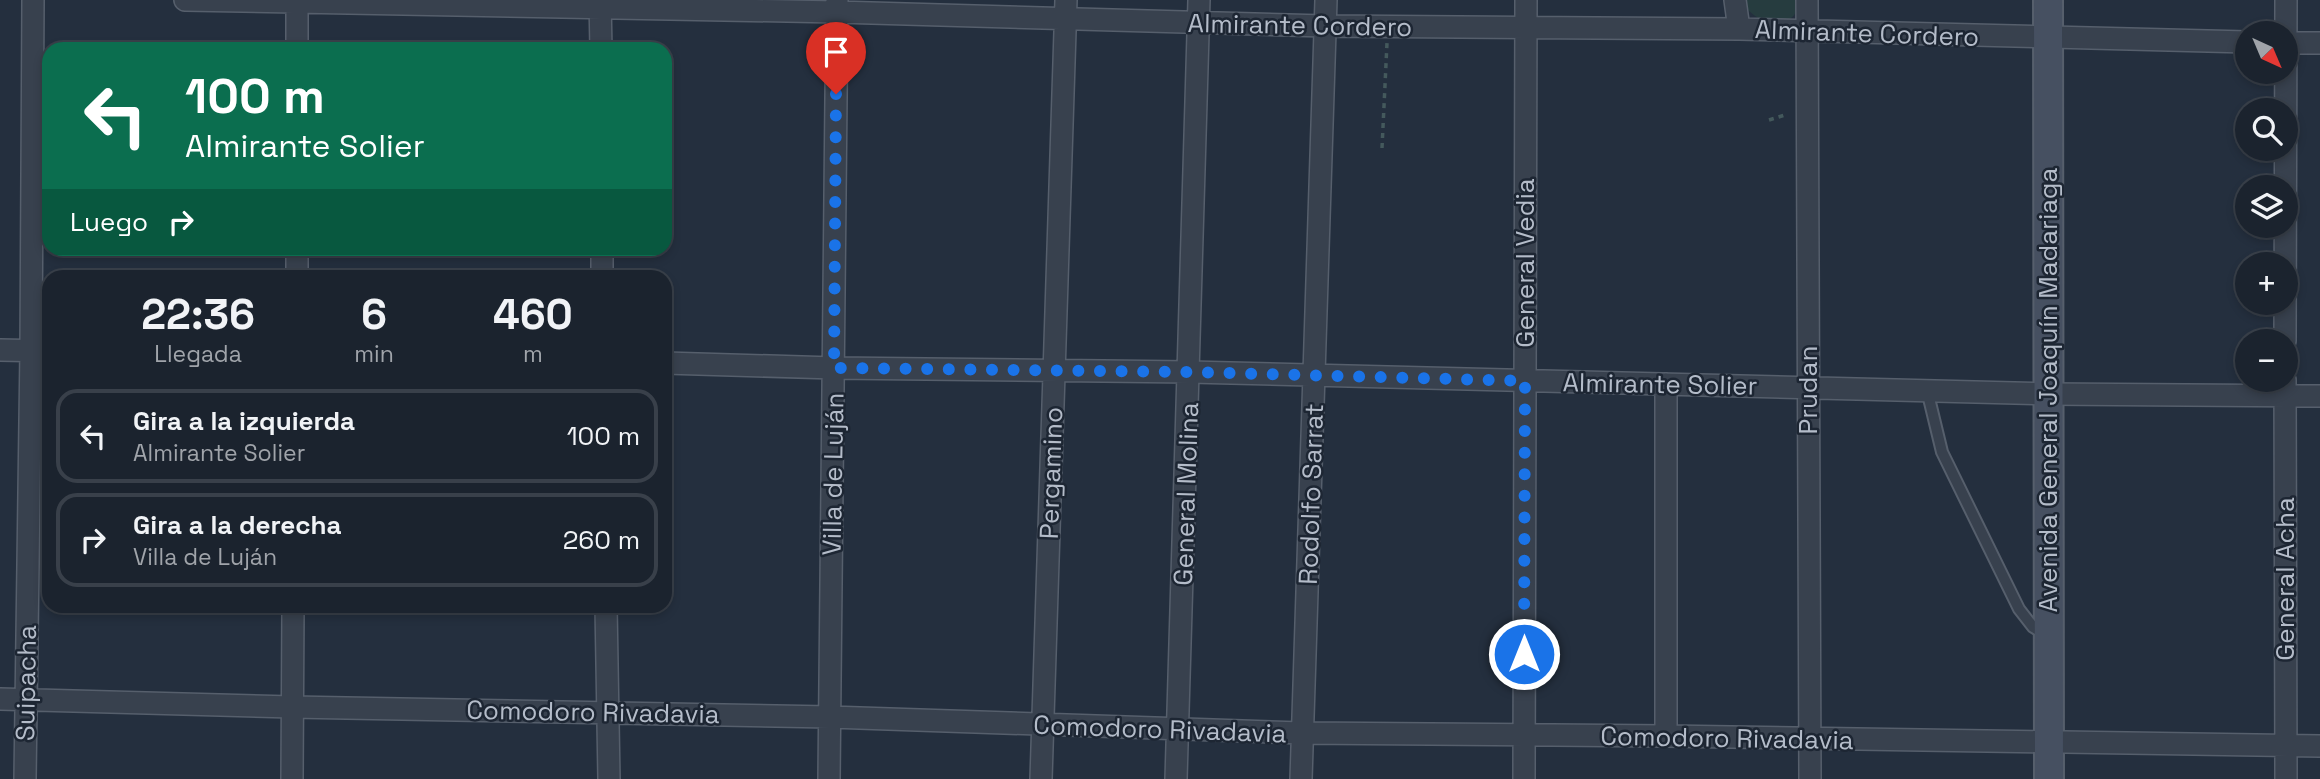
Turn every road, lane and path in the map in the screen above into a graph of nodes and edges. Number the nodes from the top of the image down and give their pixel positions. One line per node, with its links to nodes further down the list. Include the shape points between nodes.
1 (33, 0): 31 (street, Suipacha)
2 (185, 0): 10 (street, Almirante Cordero)
3 (1199, 0): 15 (street, General Molina)
4 (1326, 0): 16 (street, Rodolfo Sarrat)
5 (1526, 0): 18 (street, General Vedia)
6 (1735, 0): 19 (street)
7 (1807, 0): 20 (street, Prudan)
8 (2048, 0): 21 (main road, Avenida General Joaquín Madariaga)
9 (2286, 0): 14 (street)
10 (298, 1): 11 (street, Almirante Cordero); 22 (street)
11 (600, 4): 12 (street, Almirante Cordero); 23 (street)
12 (837, 6): 13 (street, Almirante Cordero); 33 (street, Villa de Luján)
13 (1065, 9): 15 (street, Almirante Cordero); 34 (street, Pergamino)
14 (2286, 21)
15 (1199, 23): 16 (street, Almirante Cordero); 35 (street, General Molina)
16 (1325, 26): 17 (street, Almirante Cordero); 36 (street, Rodolfo Sarrat)
17 (1388, 26): 18 (street, Almirante Cordero); 28 (path)
18 (1525, 29): 19 (street, Almirante Cordero); 37 (street, General Vedia)
19 (1739, 29): 20 (street, Almirante Cordero)
20 (1808, 32): 21 (street, Almirante Cordero); 39 (street, Prudan)
21 (2048, 38): 24 (street, Almirante Cordero); 44 (main road, Avenida General Joaquín Madariaga)
22 (297, 42)
23 (601, 42)
24 (2235, 42)
25 (2298, 43): 26 (street)
26 (2320, 43)
27 (2286, 84): 29 (street)
28 (1382, 148)
29 (2286, 329)
30 (0, 350): 31 (street)
31 (40, 351): 50 (street, Suipacha)
32 (672, 363): 33 (street, Almirante Solier)
33 (834, 368): 34 (street, Almirante Solier); 53 (street, Villa de Luján)
34 (1055, 371): 35 (street, Almirante Solier); 54 (street, Pergamino)
35 (1190, 372): 36 (street, Almirante Solier); 55 (street, General Molina)
36 (1315, 377): 37 (street, Almirante Solier); 56 (street, Rodolfo Sarrat)
37 (1525, 381): 38 (street, Almirante Solier); 57 (street, General Vedia)
38 (1667, 384): 39 (street, Almirante Solier); 58 (street)
39 (1808, 387): 41 (street, Almirante Solier); 59 (street, Prudan)
40 (2235, 389): 44 (street, Almirante Solier)
41 (1927, 390): 44 (street, Almirante Solier); 48 (lane, via 1942,452 2019,609)
42 (2298, 391): 45 (street, Almirante Solier)
43 (2285, 392): 61 (street, General Acha)
44 (2049, 394): 48 (main road, Avenida General Joaquín Madariaga)
45 (2320, 396)
46 (293, 613): 51 (street)
47 (606, 613): 52 (street)
48 (2048, 635): 60 (main road, Avenida General Joaquín Madariaga)
49 (0, 699): 50 (street, Comodoro Rivadavia)
50 (25, 699): 51 (street, Comodoro Rivadavia); 63 (street, Suipacha)
51 (292, 708): 52 (street, Comodoro Rivadavia); 64 (street)
52 (608, 712): 53 (street, Comodoro Rivadavia); 65 (street)
53 (830, 717): 54 (street, Comodoro Rivadavia); 66 (street, Villa de Luján)
54 (1042, 725): 55 (street, Comodoro Rivadavia); 67 (street, Pergamino)
55 (1178, 729): 56 (street, Comodoro Rivadavia); 68 (street, General Molina)
56 (1302, 733): 57 (street, Comodoro Rivadavia); 69 (street, Rodolfo Sarrat)
57 (1523, 736): 58 (street, Comodoro Rivadavia); 70 (street, General Vedia)
58 (1666, 736): 59 (street, Comodoro Rivadavia)
59 (1811, 739): 60 (street, Comodoro Rivadavia); 71 (street, Prudan)
60 (2049, 742): 61 (street, Comodoro Rivadavia); 72 (main road, Avenida General Joaquín Madariaga)
61 (2286, 746): 62 (street, Comodoro Rivadavia); 73 (street, General Acha)
62 (2320, 746)
63 (25, 779)
64 (292, 779)
65 (609, 779)
66 (829, 779)
67 (1041, 779)
68 (1176, 779)
69 (1301, 779)
70 (1524, 779)
71 (1810, 779)
72 (2049, 779)
73 (2286, 779)

